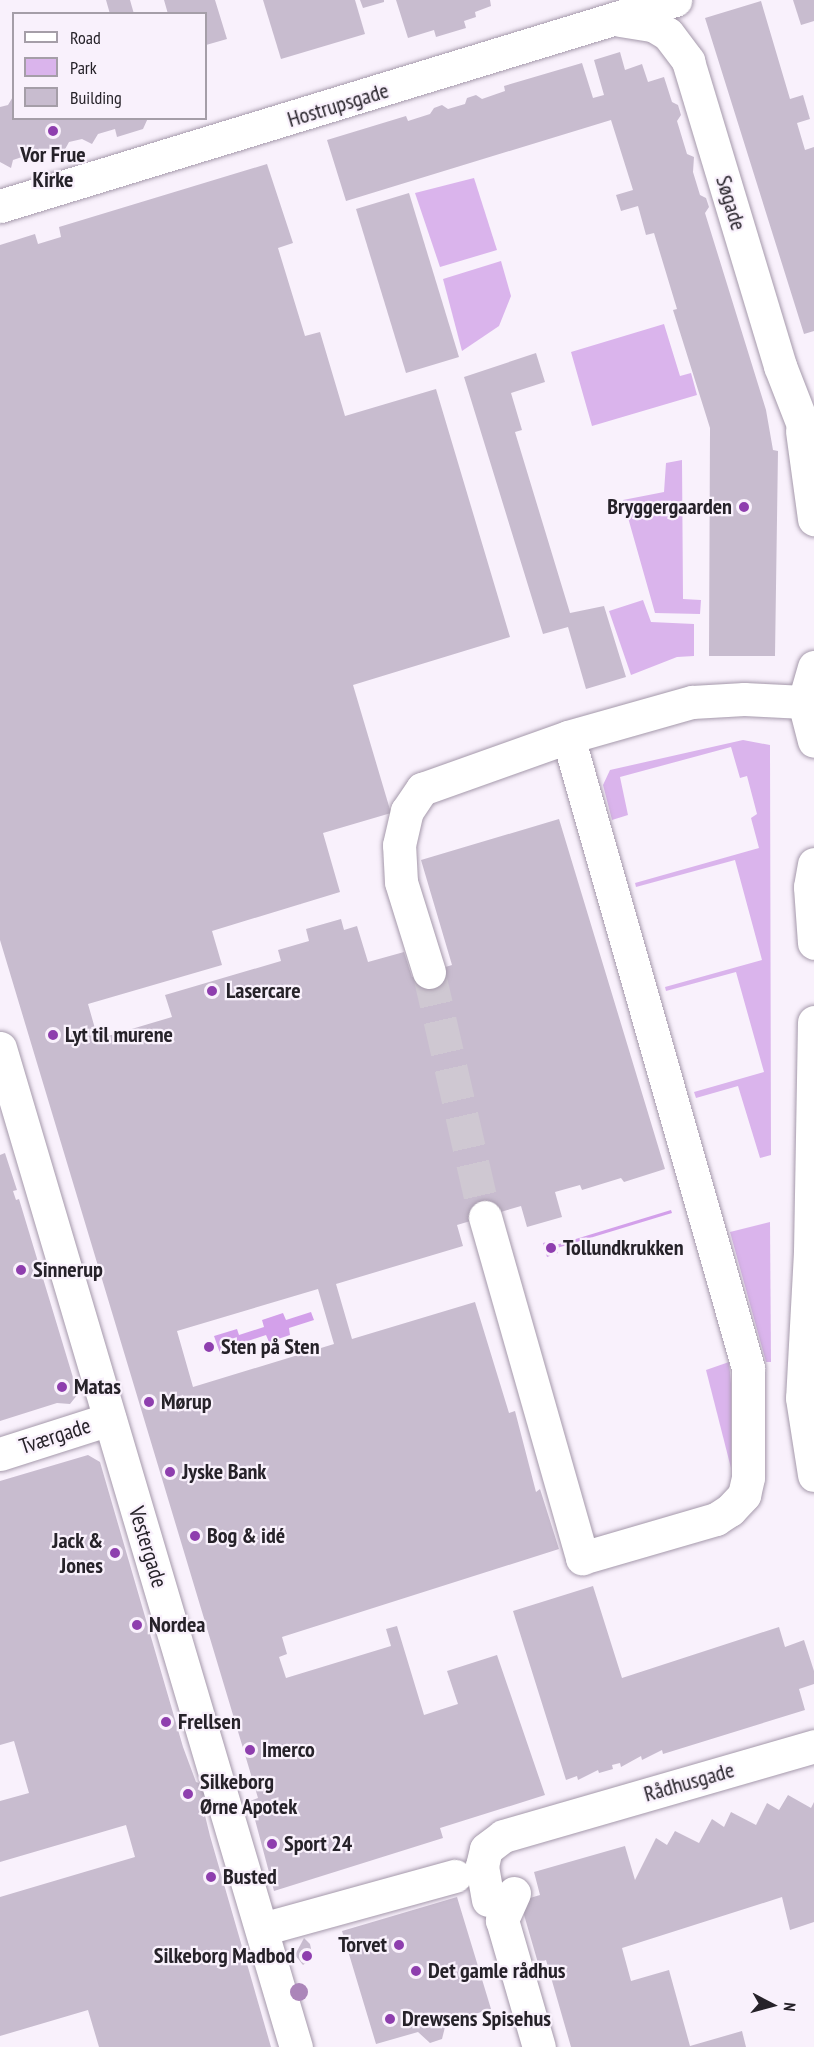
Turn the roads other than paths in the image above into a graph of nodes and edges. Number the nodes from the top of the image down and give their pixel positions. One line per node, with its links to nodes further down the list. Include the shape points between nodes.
1 (675, 0): 2 (street, Hostrupsgade)
2 (620, 20): 3 (street, Hostrupsgade); 4 (street, Søgade, via 653,25 679,46 688,61 718,199)
3 (0, 206)
4 (808, 440): 5 (street, Søgade)
5 (814, 519)
6 (814, 667): 7 (street)
7 (804, 702): 8 (street, via 692,702); 9 (street)
8 (568, 737): 12 (street, via 422,789 412,798 402,827 401,882); 15 (street, via 748,1368 748,1477 744,1496 730,1510 688,1528 582,1558)
9 (814, 741)
10 (814, 864): 11 (street, via 810,887)
11 (814, 943)
12 (429, 972)
13 (814, 1022): 16 (street)
14 (0, 1048): 17 (street, Vestergade)
15 (485, 1217)
16 (812, 1266): 19 (street, via 802,1398)
17 (110, 1419): 18 (street, Tværgade); 22 (street, Vestergade)
18 (0, 1454)
19 (814, 1474)
20 (814, 1746): 24 (street, Rådhusgade, via 503,1836 486,1849 482,1866 501,1897 502,1920)
21 (454, 1876): 22 (street)
22 (262, 1929): 23 (street, Vestergade)
23 (296, 2047)
24 (539, 2047)

